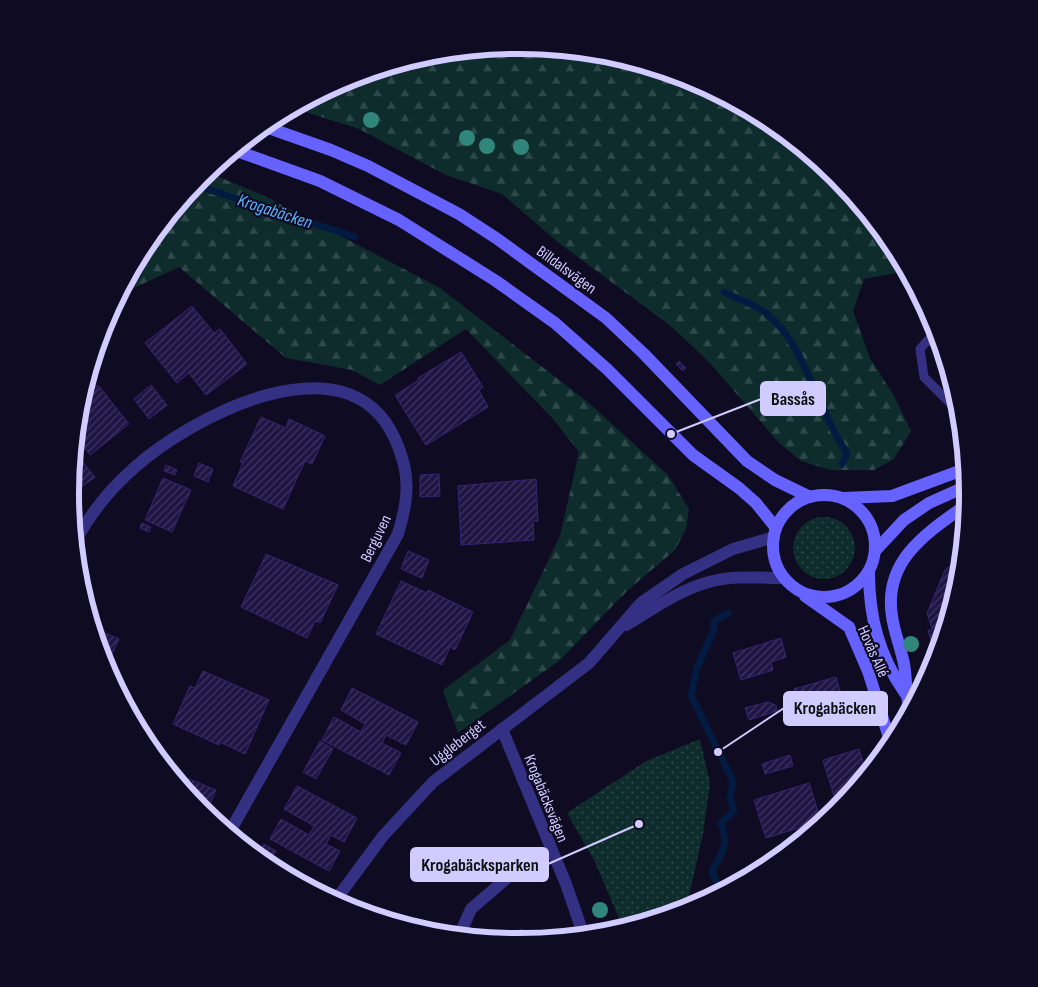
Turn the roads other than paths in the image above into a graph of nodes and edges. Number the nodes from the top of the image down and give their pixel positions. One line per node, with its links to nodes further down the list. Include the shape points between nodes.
1 (273, 129): 7 (street, Billdalsvägen, via 368,166 452,210 496,238 606,318 747,461 774,480)
2 (241, 153): 11 (street, via 320,182 399,220 496,281 555,323 607,369 693,455 740,488)
3 (930, 338): 4 (lane, via 920,349 924,378)
4 (949, 402)
5 (958, 471): 8 (street, Billdalsvägen, via 892,496)
6 (959, 490): 12 (street, via 929,503 904,520)
7 (810, 497): 8 (street, Billdalsvägen, via 827,495); 11 (street, via 784,514)
8 (843, 498): 12 (street, via 868,519 874,534)
9 (958, 511): 17 (street, Hovås Allé, via 920,539 905,555 895,577 891,614 904,666)
10 (81, 533): 21 (street, Berguven, via 104,498 134,467 186,431 250,399 296,388 324,388 348,394 369,405 390,426 408,477 398,534)
11 (775, 533): 14 (street, via 774,559); 16 (street, Uggleberget, via 683,574 641,603)
12 (875, 551): 13 (street)
13 (868, 572): 15 (street, via 859,585 830,598 814,597); 17 (street, Hovås Allé, via 871,618 891,672)
14 (784, 578): 15 (street); 16 (street, Uggleberget, via 710,581)
15 (799, 591): 20 (street, Hovås Allé, via 849,627 868,671)
16 (620, 629): 19 (street, Uggleberget, via 589,663)
17 (905, 693): 18 (street, Hovås Allé)
18 (907, 700)
19 (502, 728): 22 (street, Krogabäcksvägen); 23 (street, Uggleberget, via 412,802)
20 (888, 734)
21 (232, 827)
22 (551, 852): 24 (street, Krogabäcksvägen); 25 (street, via 515,871 471,910)
23 (340, 895)
24 (581, 928)
25 (462, 929)

